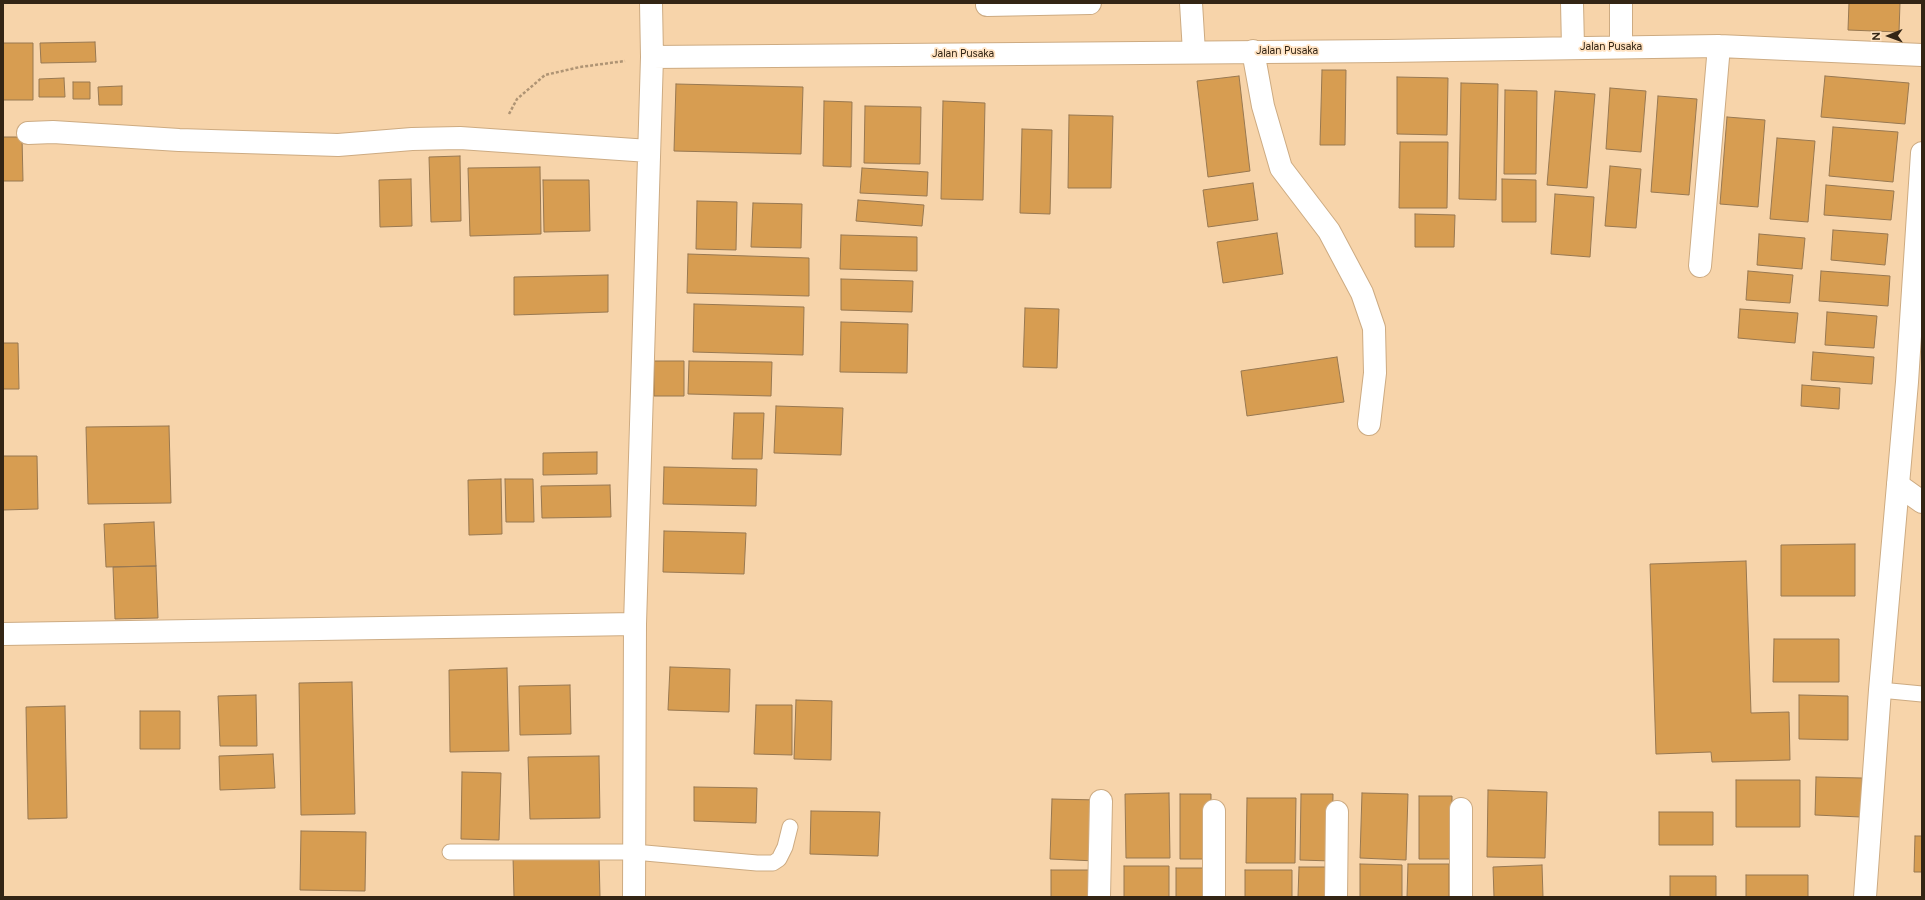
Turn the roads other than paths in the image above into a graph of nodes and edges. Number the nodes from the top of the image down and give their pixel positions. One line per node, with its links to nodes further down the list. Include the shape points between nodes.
1 (651, 3): 13 (street)
2 (1090, 3): 6 (street)
3 (1191, 3): 11 (street)
4 (1572, 3): 8 (street)
5 (1621, 3): 9 (street)
6 (987, 5)
7 (1718, 46): 9 (street, Jalan Pusaka); 12 (street, Jalan Pusaka); 17 (street)
8 (1573, 47): 9 (street, Jalan Pusaka); 10 (street, Jalan Pusaka)
9 (1621, 47)
10 (1253, 51): 11 (street, Jalan Pusaka); 18 (street, via 1264,106 1281,168 1329,231 1362,293 1374,328 1375,372)
11 (1194, 52): 13 (street, Jalan Pusaka)
12 (1922, 55)
13 (652, 57): 15 (street)
14 (28, 133): 15 (street, via 338,145 460,138)
15 (649, 150): 21 (street)
16 (1922, 153): 19 (street)
17 (1700, 266)
18 (1370, 424)
19 (1898, 486): 20 (street); 23 (street)
20 (1922, 502)
21 (635, 624): 22 (street); 31 (street)
22 (3, 634)
23 (1880, 690): 24 (lane); 37 (street)
24 (1922, 694)
25 (1101, 801): 33 (street)
26 (1461, 809): 36 (street)
27 (1214, 811): 34 (street)
28 (1337, 812): 35 (street)
29 (790, 827): 31 (lane, via 785,848 779,859 773,863)
30 (450, 852): 31 (lane)
31 (634, 852): 32 (street)
32 (634, 897)
33 (1099, 897)
34 (1214, 897)
35 (1336, 897)
36 (1461, 897)
37 (1865, 897)

